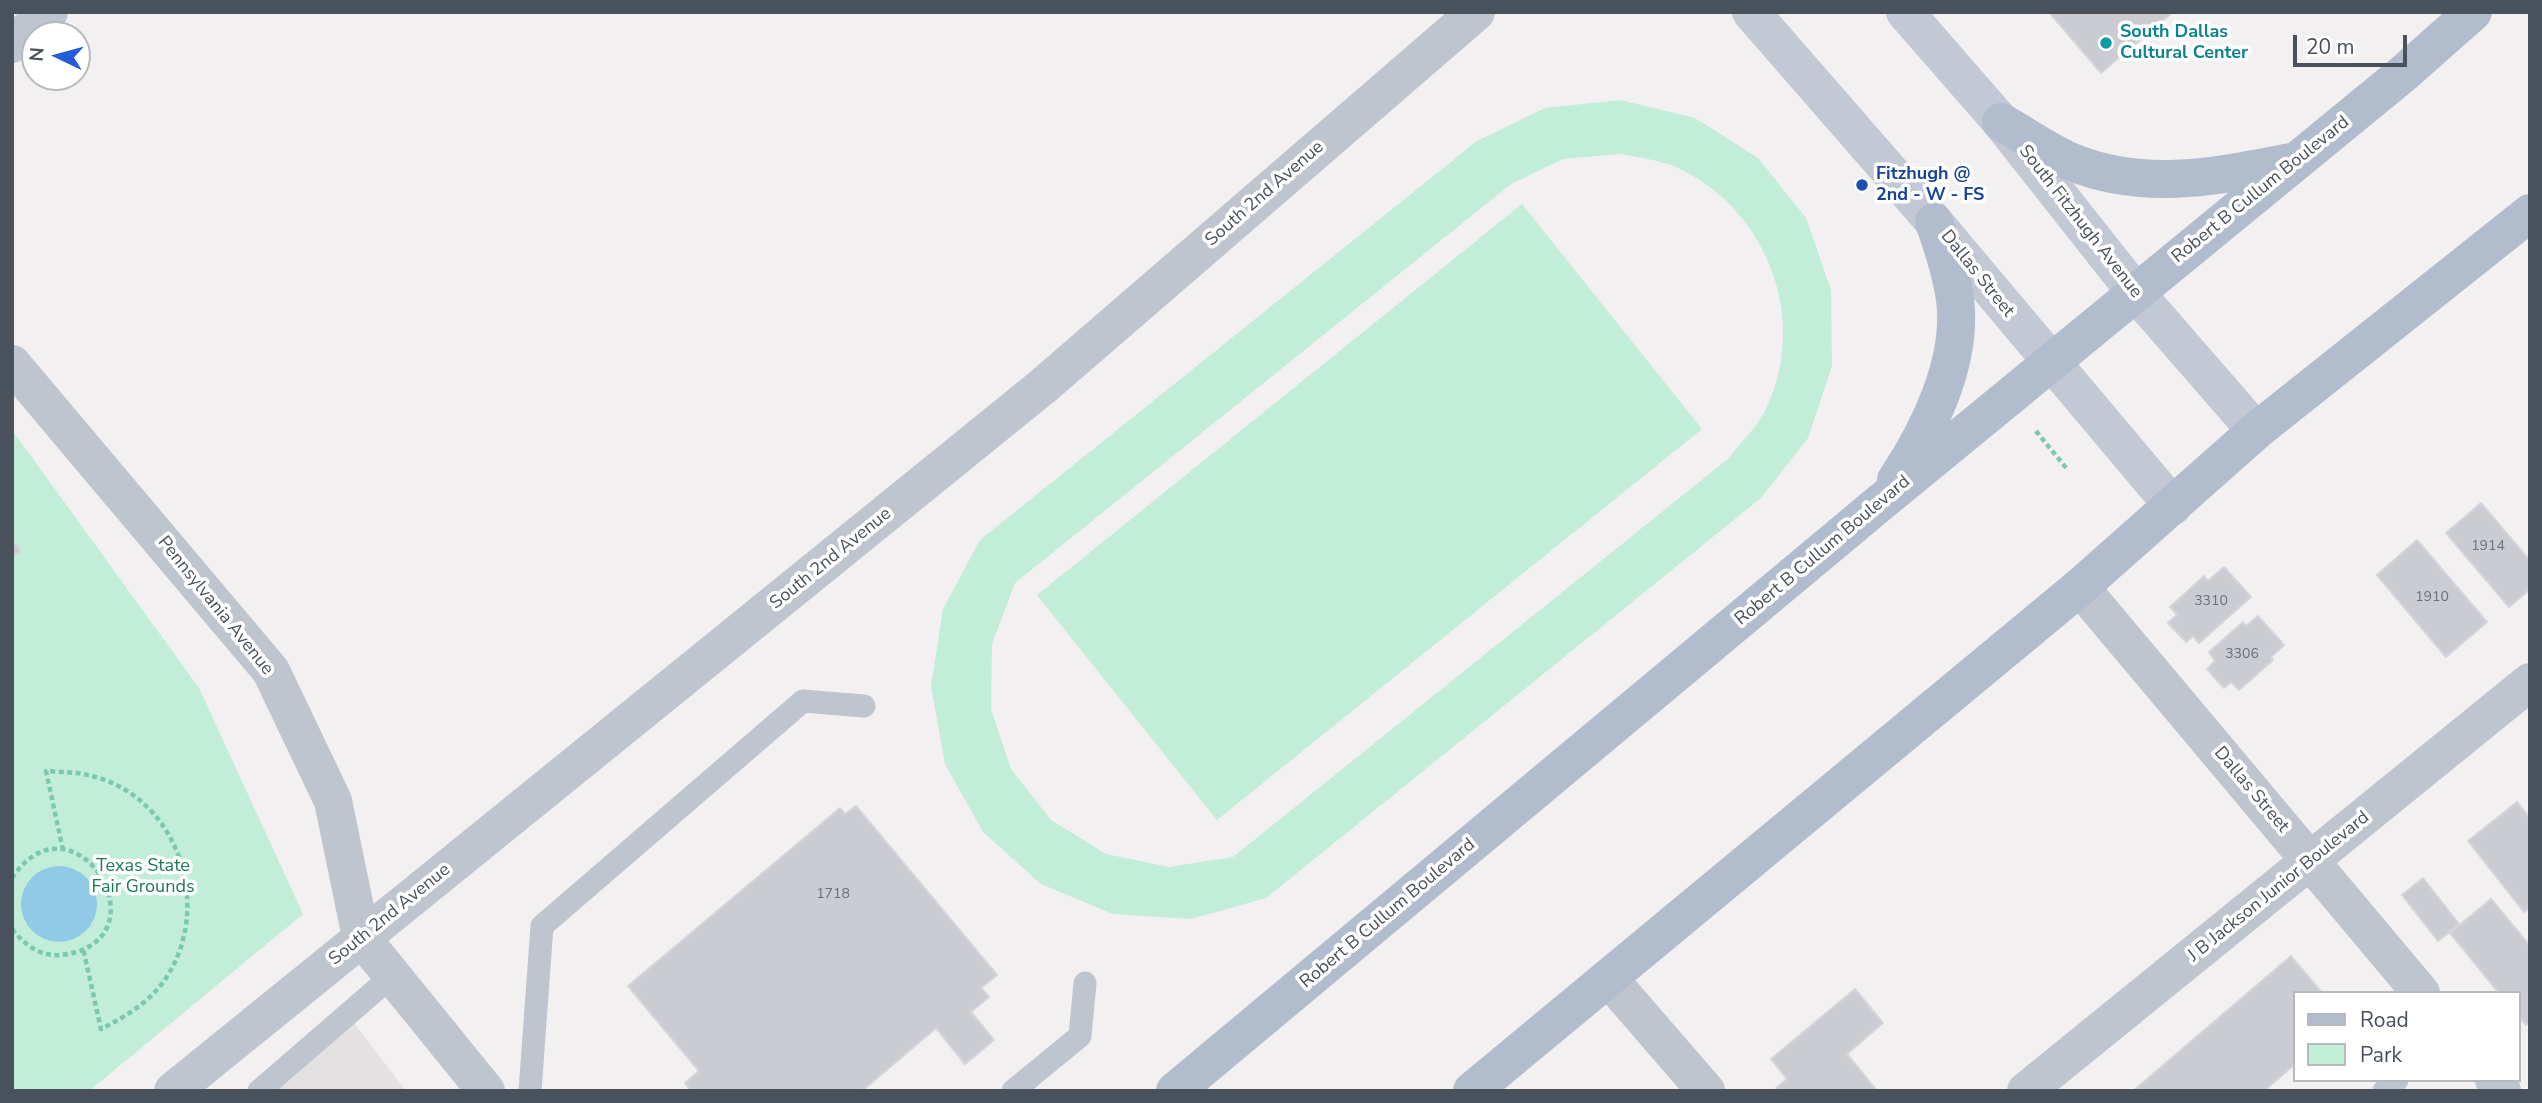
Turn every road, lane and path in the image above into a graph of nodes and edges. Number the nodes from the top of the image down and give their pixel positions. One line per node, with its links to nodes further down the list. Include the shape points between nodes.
1 (49, 12): 6 (street)
2 (1476, 12): 26 (street, South 2nd Avenue, via 1042,387)
3 (1751, 12): 10 (main road, Dallas Street)
4 (1905, 12): 7 (main road, South Fitzhugh Avenue)
5 (2473, 12): 8 (main road, Robert B Cullum Boulevard)
6 (12, 44)
7 (2001, 122): 8 (main road, via 2072,162 2160,182); 11 (main road, South Fitzhugh Avenue)
8 (2296, 161): 11 (main road, Robert B Cullum Boulevard)
9 (2530, 213): 15 (main road)
10 (1934, 222): 12 (main road, Dallas Street); 17 (main road, via 1949,267 1955,340 1936,402 1913,453)
11 (2136, 293): 12 (main road, Robert B Cullum Boulevard); 15 (main road, South Fitzhugh Avenue)
12 (2050, 363): 17 (main road, Robert B Cullum Boulevard); 18 (main road, Dallas Street)
13 (12, 364): 26 (street, Pennsylvania Avenue, via 271,671 333,800)
14 (2036, 431): 16 (path)
15 (2256, 431): 18 (main road)
16 (2067, 469)
17 (1881, 502): 37 (main road, Robert B Cullum Boulevard)
18 (2173, 506): 19 (main road)
19 (2080, 587): 23 (street, Dallas Street); 29 (main road)
20 (2530, 681): 23 (street, J B Jackson Junior Boulevard)
21 (864, 706): 36 (lane, via 803,701 542,926)
22 (63, 850): 24 (path, via 33,856); 27 (path, via 83,856 97,867 111,898 103,931); 27 (path, via 46,771 100,778 146,806 178,851 186,877 186,931 178,957 147,1001 101,1029)
23 (2311, 862): 31 (street, Dallas Street); 40 (street, J B Jackson Junior Boulevard)
24 (12, 878)
25 (12, 929): 27 (path, via 32,949 45,954 59,956)
26 (360, 937): 28 (street, Pennsylvania Avenue); 33 (street, South 2nd Avenue)
27 (83, 948)
28 (392, 976): 34 (lane); 35 (street, Pennsylvania Avenue)
29 (1610, 980): 38 (main road); 39 (street)
30 (1085, 983): 32 (lane, via 1080,1036)
31 (2419, 991)
32 (1019, 1089)
33 (173, 1091)
34 (259, 1091)
35 (486, 1091)
36 (530, 1091)
37 (1175, 1091)
38 (1472, 1091)
39 (1706, 1091)
40 (2026, 1091)

